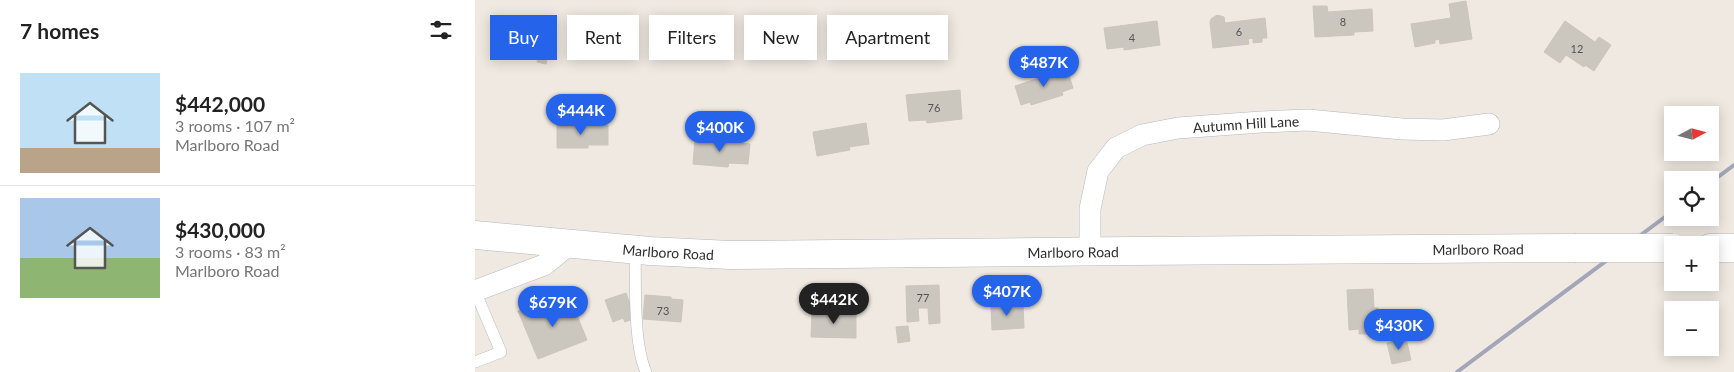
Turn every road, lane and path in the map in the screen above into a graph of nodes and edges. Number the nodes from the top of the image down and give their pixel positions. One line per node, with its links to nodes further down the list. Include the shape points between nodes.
1 (1489, 124): 8 (street, Autumn Hill Lane, via 1443,130 1308,120 1178,128 1143,135 1115,148 1098,171 1090,209)
2 (475, 235): 3 (main road, Marlboro Road)
3 (570, 244): 7 (main road, Marlboro Road); 9 (street, via 544,266)
4 (1664, 248): 8 (main road, Marlboro Road, bridge)
5 (1719, 248): 6 (main road)
6 (1734, 248)
7 (635, 250): 8 (main road, Marlboro Road, via 730,255); 11 (lane, via 637,330 641,362)
8 (1090, 251)
9 (475, 291): 10 (lane, via 501,352)
10 (475, 362)
11 (646, 372)

